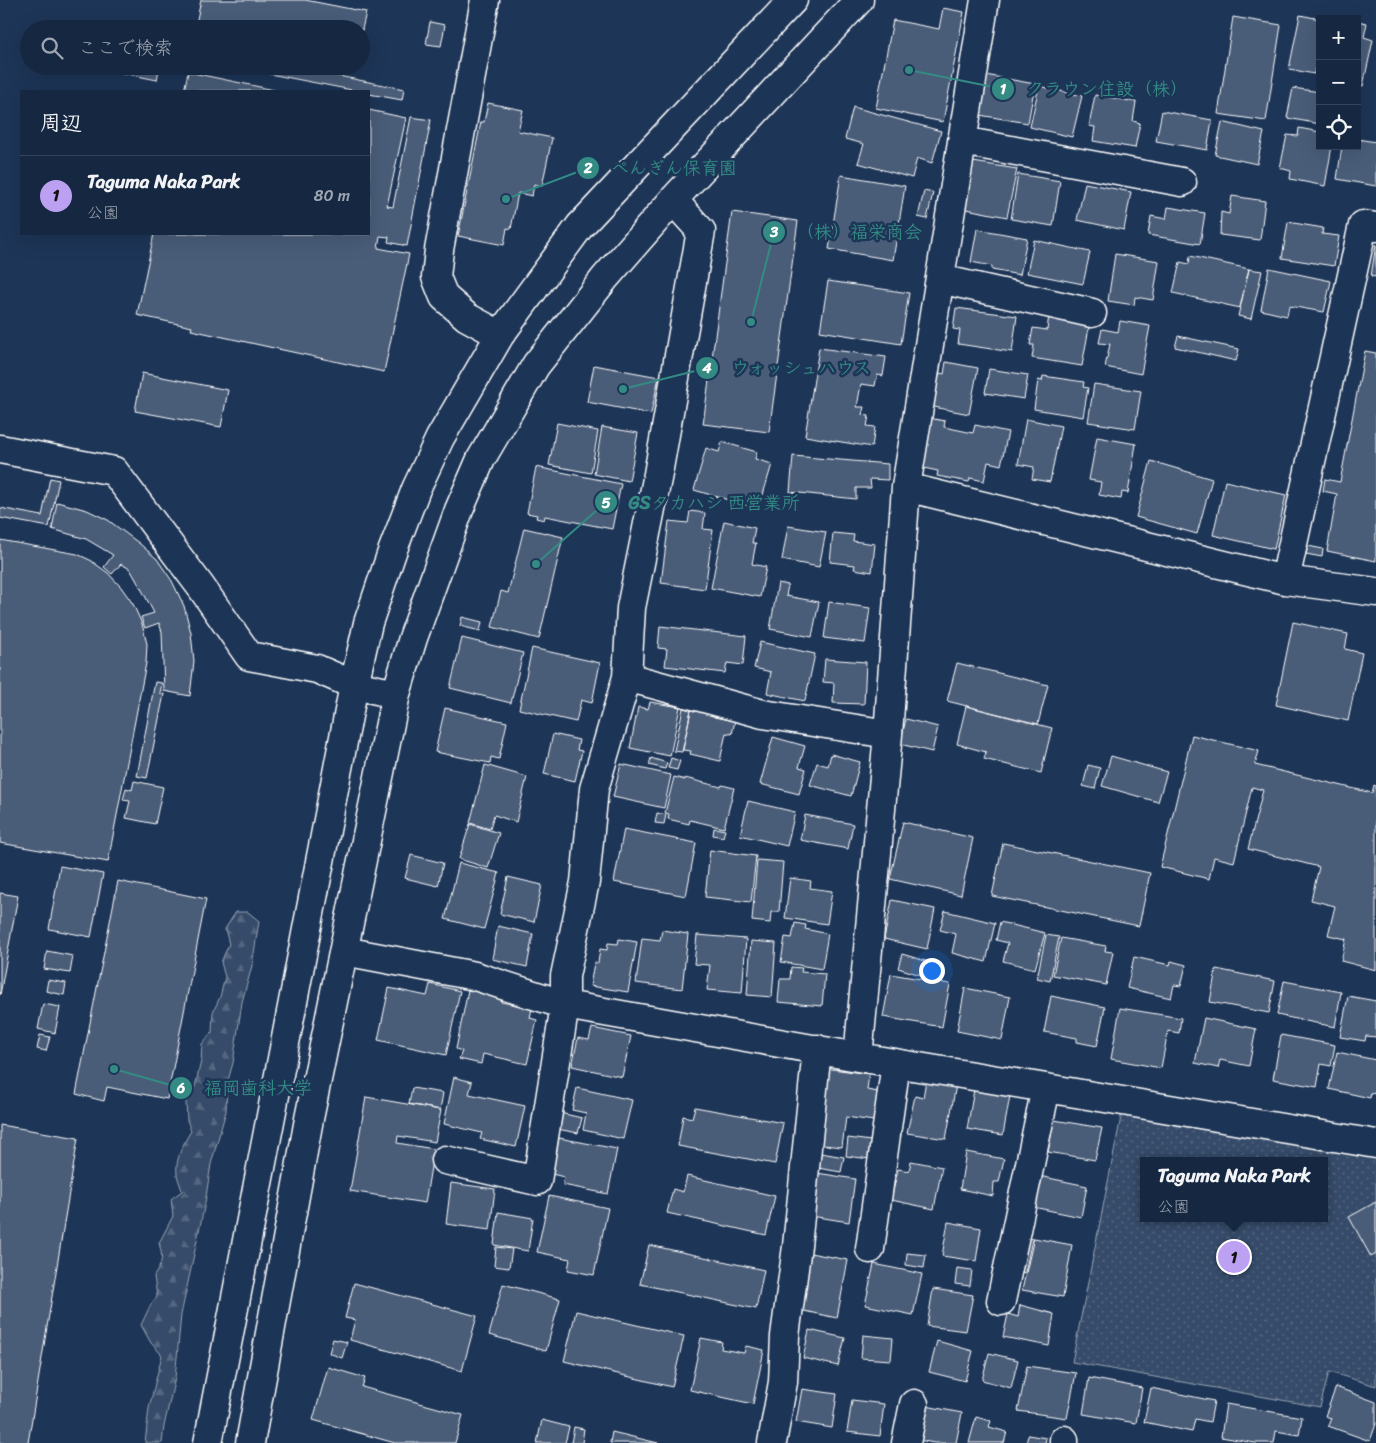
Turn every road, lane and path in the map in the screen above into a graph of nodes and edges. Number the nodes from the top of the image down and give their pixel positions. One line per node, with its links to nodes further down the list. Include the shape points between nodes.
1 (485, 0): 11 (street, via 436,278 444,297 467,317)
2 (793, 0): 11 (street, via 580,226)
3 (859, 0): 7 (street)
4 (986, 0): 5 (street)
5 (962, 141): 6 (street); 9 (street)
6 (1182, 182)
7 (673, 200): 16 (street, via 701,231 631,608); 18 (street, via 536,365 481,459 459,510)
8 (1376, 227): 14 (street, via 1363,225)
9 (940, 279): 10 (street); 13 (street)
10 (1092, 313)
11 (500, 335): 17 (street, via 440,438 416,489 368,623)
12 (0, 449): 17 (street, via 114,471 249,656 317,669)
13 (906, 487): 14 (street); 19 (street)
14 (1285, 580): 15 (street)
15 (1376, 592)
16 (627, 678): 19 (street, via 763,714); 21 (street, via 594,789 585,882 565,976)
17 (354, 685): 18 (street); 31 (street)
18 (396, 694): 20 (street)
19 (888, 734): 23 (street)
20 (344, 950): 21 (street, via 475,976); 32 (street, via 309,1119)
21 (565, 1005): 22 (street); 27 (street, via 537,1181)
22 (817, 1049): 23 (street); 33 (street, via 785,1336 783,1382)
23 (858, 1057): 24 (street)
24 (896, 1063): 25 (street); 28 (street)
25 (1046, 1088): 26 (street); 29 (street)
26 (1376, 1144)
27 (445, 1160)
28 (870, 1249)
29 (1001, 1301)
30 (914, 1404): 34 (street)
31 (208, 1443)
32 (250, 1443)
33 (772, 1443)
34 (906, 1443)

